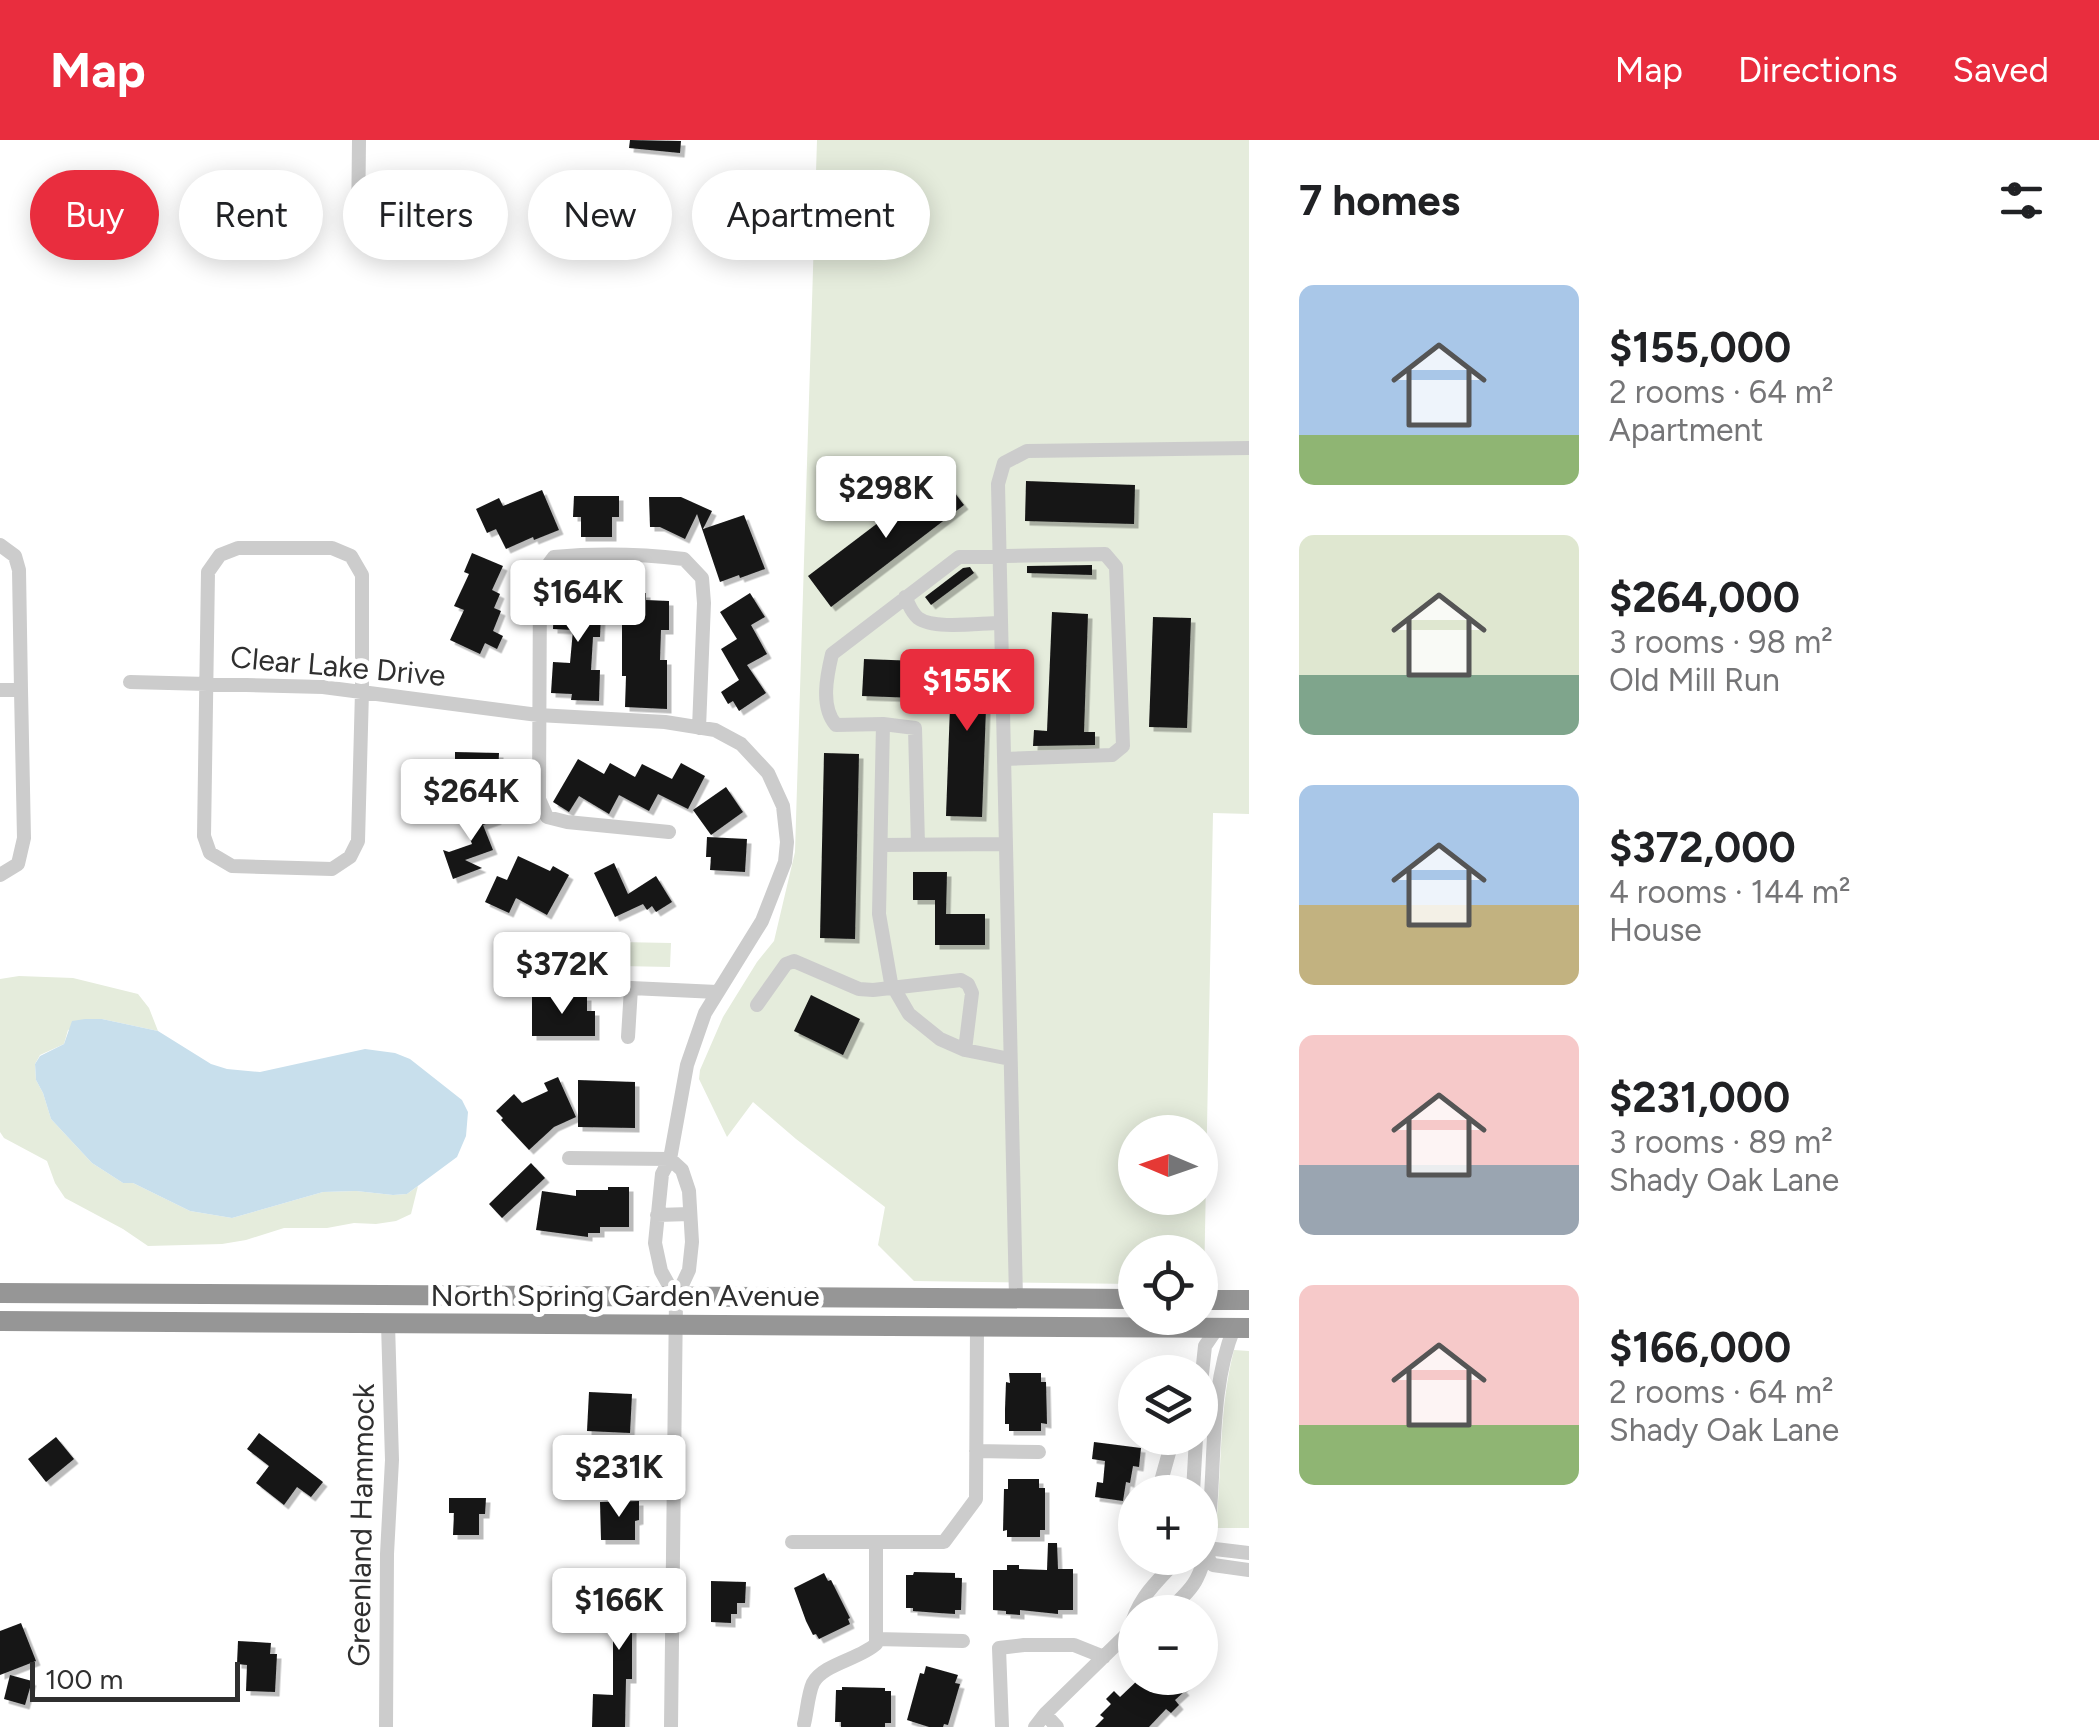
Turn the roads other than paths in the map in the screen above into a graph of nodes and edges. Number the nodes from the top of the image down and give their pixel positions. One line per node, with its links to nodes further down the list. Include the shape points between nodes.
1 (360, 140): 2 (street)
2 (359, 170)
3 (1249, 448): 5 (street, via 1027,452 1004,463 998,484)
4 (0, 545): 11 (street, via 19,570)
5 (999, 555): 6 (street, via 958,556); 7 (street); 16 (street, via 1105,554 1112,560 1123,746 1112,755)
6 (905, 597): 7 (street, via 913,613 932,624); 14 (street, via 832,654 826,676 831,721)
7 (1000, 623): 16 (street)
8 (130, 682): 9 (street, Clear Lake Drive)
9 (206, 683): 12 (street, Clear Lake Drive); 12 (street, via 208,572 220,555 238,548 332,548 351,556 362,576); 12 (street, via 204,836 210,853 232,866 332,868 350,857 358,841)
10 (0, 690): 11 (street)
11 (20, 690): 21 (street, via 24,838 18,864)
12 (362, 691): 13 (street, Clear Lake Drive)
13 (538, 715): 15 (street, Clear Lake Drive); 15 (street, via 540,576 554,557 644,554 684,558 702,578); 17 (street, via 539,799 547,816)
14 (883, 724): 18 (street, via 915,728); 20 (street)
15 (699, 728): 23 (street, Clear Lake Drive, via 740,744 768,773 783,806 788,842 762,921)
16 (1004, 759): 19 (street)
17 (668, 832)
18 (918, 844): 19 (street); 20 (street)
19 (1006, 844): 27 (street)
20 (881, 845): 22 (street, via 879,914)
21 (0, 875)
22 (894, 987): 24 (street, via 859,990 794,961); 26 (street, via 909,1014); 26 (street, via 968,984)
23 (717, 992): 25 (street, via 632,988); 29 (street, Clear Lake Drive, via 687,1066)
24 (757, 1005)
25 (628, 1037)
26 (965, 1050): 27 (street)
27 (1010, 1059): 34 (street)
28 (569, 1158): 29 (street)
29 (670, 1159): 30 (street, Clear Lake Drive, via 682,1170); 31 (street, Clear Lake Drive)
30 (690, 1214): 31 (street); 33 (street, Clear Lake Drive, via 689,1270)
31 (657, 1216): 33 (street, Clear Lake Drive, via 661,1271)
32 (0, 1293): 33 (highway, North Spring Garden Avenue)
33 (676, 1298): 34 (highway, North Spring Garden Avenue); 41 (street, Clear Lake Drive)
34 (1016, 1299): 35 (highway, North Spring Garden Avenue)
35 (1118, 1300)
36 (1218, 1301): 37 (highway)
37 (1249, 1303): 39 (highway)
38 (0, 1321): 40 (highway, North Spring Garden Avenue)
39 (1220, 1323): 42 (highway, North Spring Garden Avenue); 43 (street); 44 (street, via 1225,1351)
40 (388, 1324): 41 (highway, North Spring Garden Avenue); 65 (street, Greenland Hammock)
41 (676, 1326): 42 (highway, North Spring Garden Avenue); 66 (street, Clear Lake Drive)
42 (978, 1327): 45 (street)
43 (1205, 1355)
44 (1218, 1377)
45 (976, 1452): 46 (street); 48 (street, via 976,1499 944,1542)
46 (1039, 1452)
47 (792, 1542): 48 (street)
48 (876, 1542): 59 (street)
49 (1218, 1549): 50 (street)
50 (1249, 1553)
51 (1218, 1566): 52 (street)
52 (1249, 1570)
53 (1162, 1575): 57 (street)
54 (1166, 1575): 56 (street)
55 (1198, 1575): 56 (street)
56 (1186, 1592): 58 (street)
57 (1145, 1595)
58 (1183, 1595)
59 (876, 1640): 60 (street); 64 (street, via 869,1651 814,1682)
60 (963, 1640)
61 (1118, 1644): 62 (street)
62 (1104, 1657): 63 (street); 67 (street, via 1074,1645 999,1648)
63 (1045, 1714): 68 (street); 69 (street)
64 (804, 1724)
65 (386, 1727)
66 (672, 1727)
67 (1002, 1727)
68 (1034, 1727)
69 (1057, 1727)

